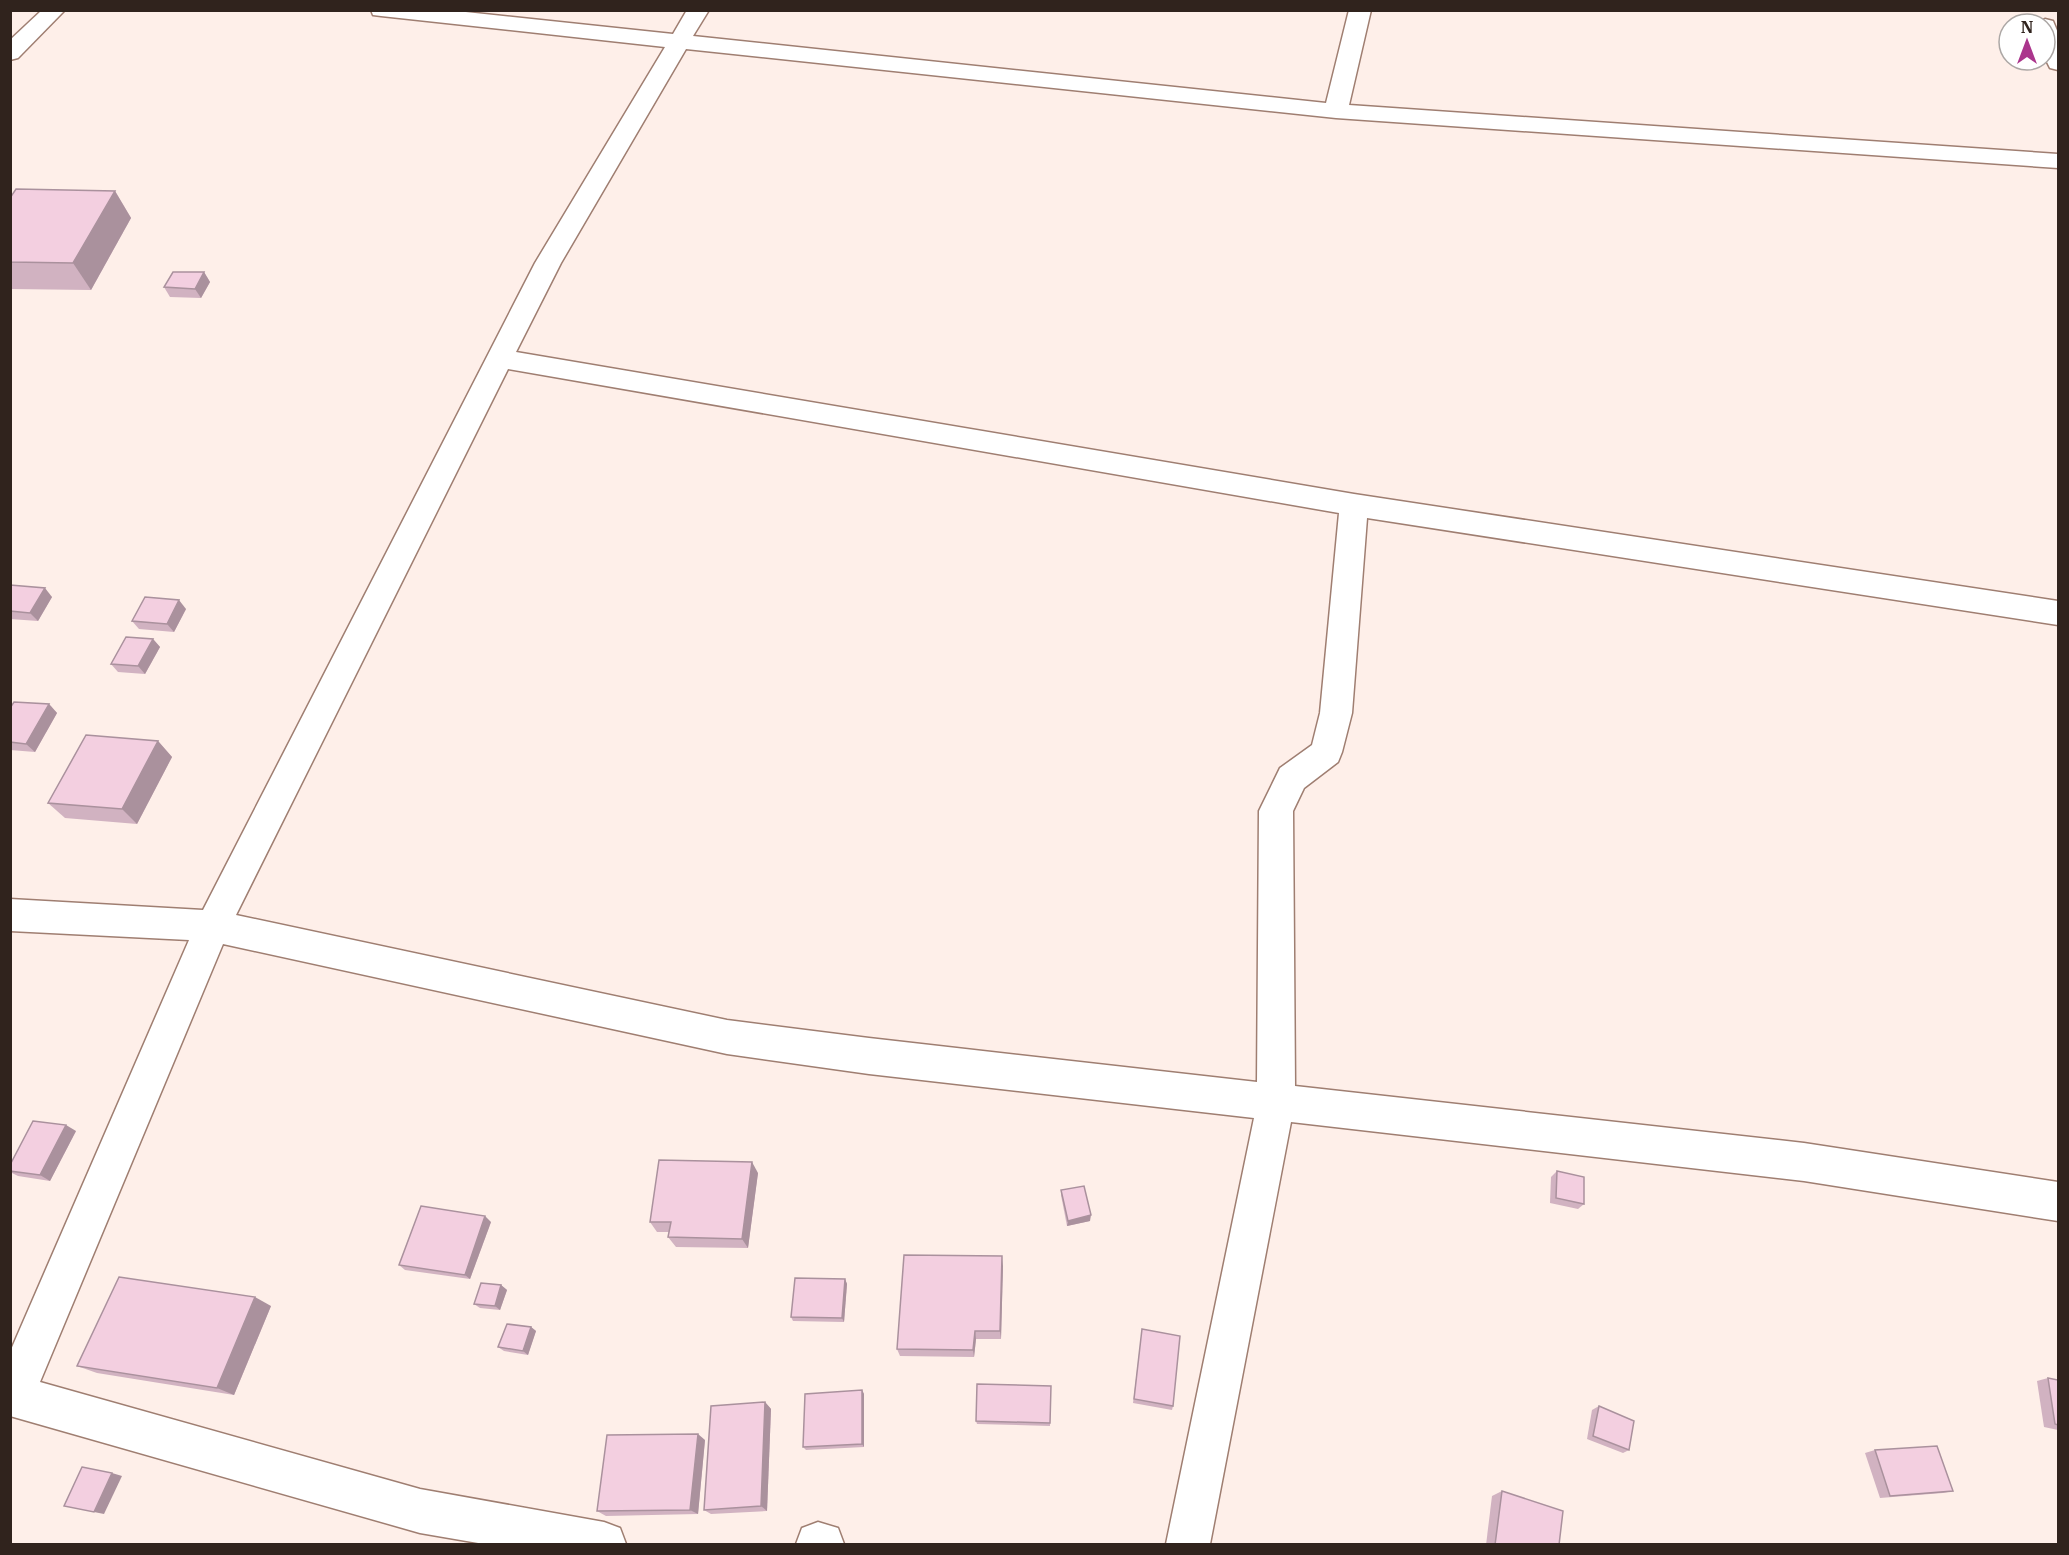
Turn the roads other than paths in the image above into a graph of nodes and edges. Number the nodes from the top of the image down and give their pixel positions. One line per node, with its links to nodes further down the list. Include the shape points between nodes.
1 (55, 10): 6 (street)
2 (381, 10): 5 (street)
3 (698, 10): 5 (street)
4 (1360, 10): 7 (street)
5 (678, 43): 7 (street); 9 (street, via 548,263)
6 (10, 53)
7 (1336, 111): 8 (street)
8 (2058, 161)
9 (501, 359): 10 (street); 13 (street)
10 (1354, 505): 11 (street); 14 (street, via 1336,713 1326,752 1292,778 1276,811)
11 (2058, 613)
12 (10, 915): 13 (street)
13 (213, 926): 14 (street, via 727,1037); 16 (street)
14 (1276, 1101): 15 (street, via 1804,1162); 18 (street)
15 (2058, 1202)
16 (12, 1396): 17 (street, via 420,1510)
17 (604, 1545)
18 (1188, 1545)

